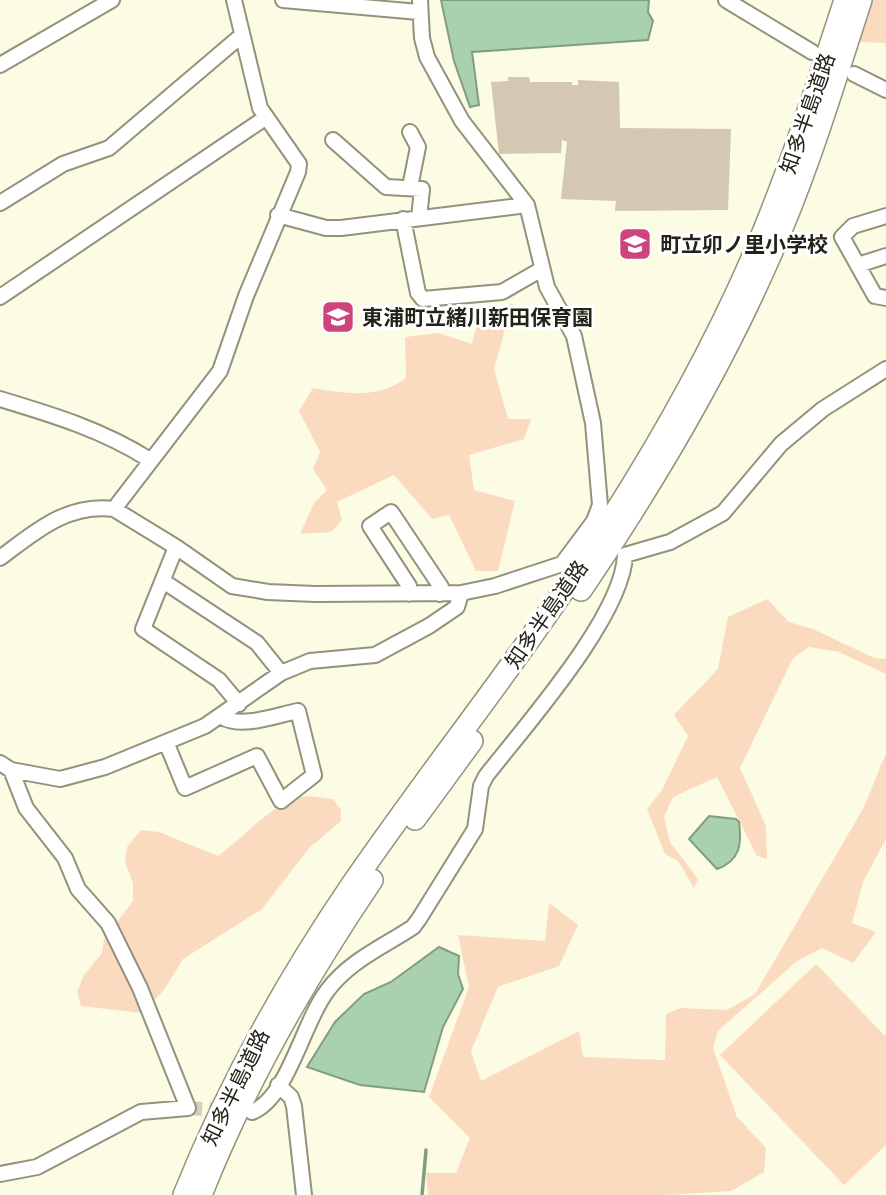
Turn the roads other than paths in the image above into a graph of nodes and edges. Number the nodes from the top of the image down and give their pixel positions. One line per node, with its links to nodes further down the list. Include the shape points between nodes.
1 (112, 0): 10 (street)
2 (234, 0): 8 (street)
3 (283, 0): 7 (street)
4 (726, 0): 9 (street)
5 (845, 0): 46 (highway, 知多半島道路, via 756,250 666,427 554,605 389,831 306,956 224,1105)
6 (861, 0): 47 (highway, 知多半島道路, via 771,256 680,434 624,527 400,839 319,963 237,1111)
7 (419, 6): 18 (street, via 427,57 440,82 462,121)
8 (242, 35): 13 (street); 17 (street, via 109,148 63,164)
9 (812, 52)
10 (0, 65)
11 (854, 74): 12 (street)
12 (886, 90)
13 (265, 118): 19 (street, via 299,164); 26 (street)
14 (410, 132): 16 (street, via 418,147)
15 (333, 140): 16 (street, via 386,187)
16 (410, 187): 21 (street, via 422,189)
17 (0, 203)
18 (527, 205): 21 (street); 25 (street)
19 (278, 215): 22 (street, via 326,228); 30 (street, via 220,371)
20 (886, 216): 24 (street, via 853,226 842,237)
21 (419, 218): 22 (street)
22 (402, 219): 25 (street, via 423,299 502,292)
23 (886, 257): 24 (street)
24 (858, 265): 27 (street, via 875,296)
25 (542, 269): 35 (street, via 573,336 590,404 600,505 586,534 562,564)
26 (0, 297)
27 (886, 298)
28 (886, 369): 43 (street, via 823,409 781,444 723,513 670,542 625,555 623,578 582,654 486,776 475,829 419,919 351,965 325,992)
29 (0, 399): 30 (street, via 89,426)
30 (150, 460): 31 (street)
31 (114, 509): 32 (street); 33 (street, via 91,507 70,512)
32 (176, 547): 34 (street); 36 (street, via 239,589)
33 (0, 558)
34 (163, 581): 38 (street, via 257,643); 39 (street, via 143,629 219,680)
35 (461, 593): 37 (street); 38 (street, via 459,604 449,613 375,655 310,661)
36 (410, 594): 37 (street); 37 (street, via 370,526 391,512 441,587)
37 (440, 594)
38 (281, 673): 39 (street)
39 (239, 704): 40 (street)
40 (222, 717): 41 (street); 41 (street, via 243,721 298,711 314,775 281,801 257,756 185,788)
41 (166, 742): 42 (street, via 105,767 60,779)
42 (5, 767): 45 (street, via 26,808 65,858 78,890 108,923 140,988 188,1108 141,1112 37,1167)
43 (278, 1085): 44 (street, via 264,1107); 48 (street, via 294,1106)
44 (252, 1112)
45 (0, 1174)
46 (184, 1195)
47 (201, 1195)
48 (304, 1195)

